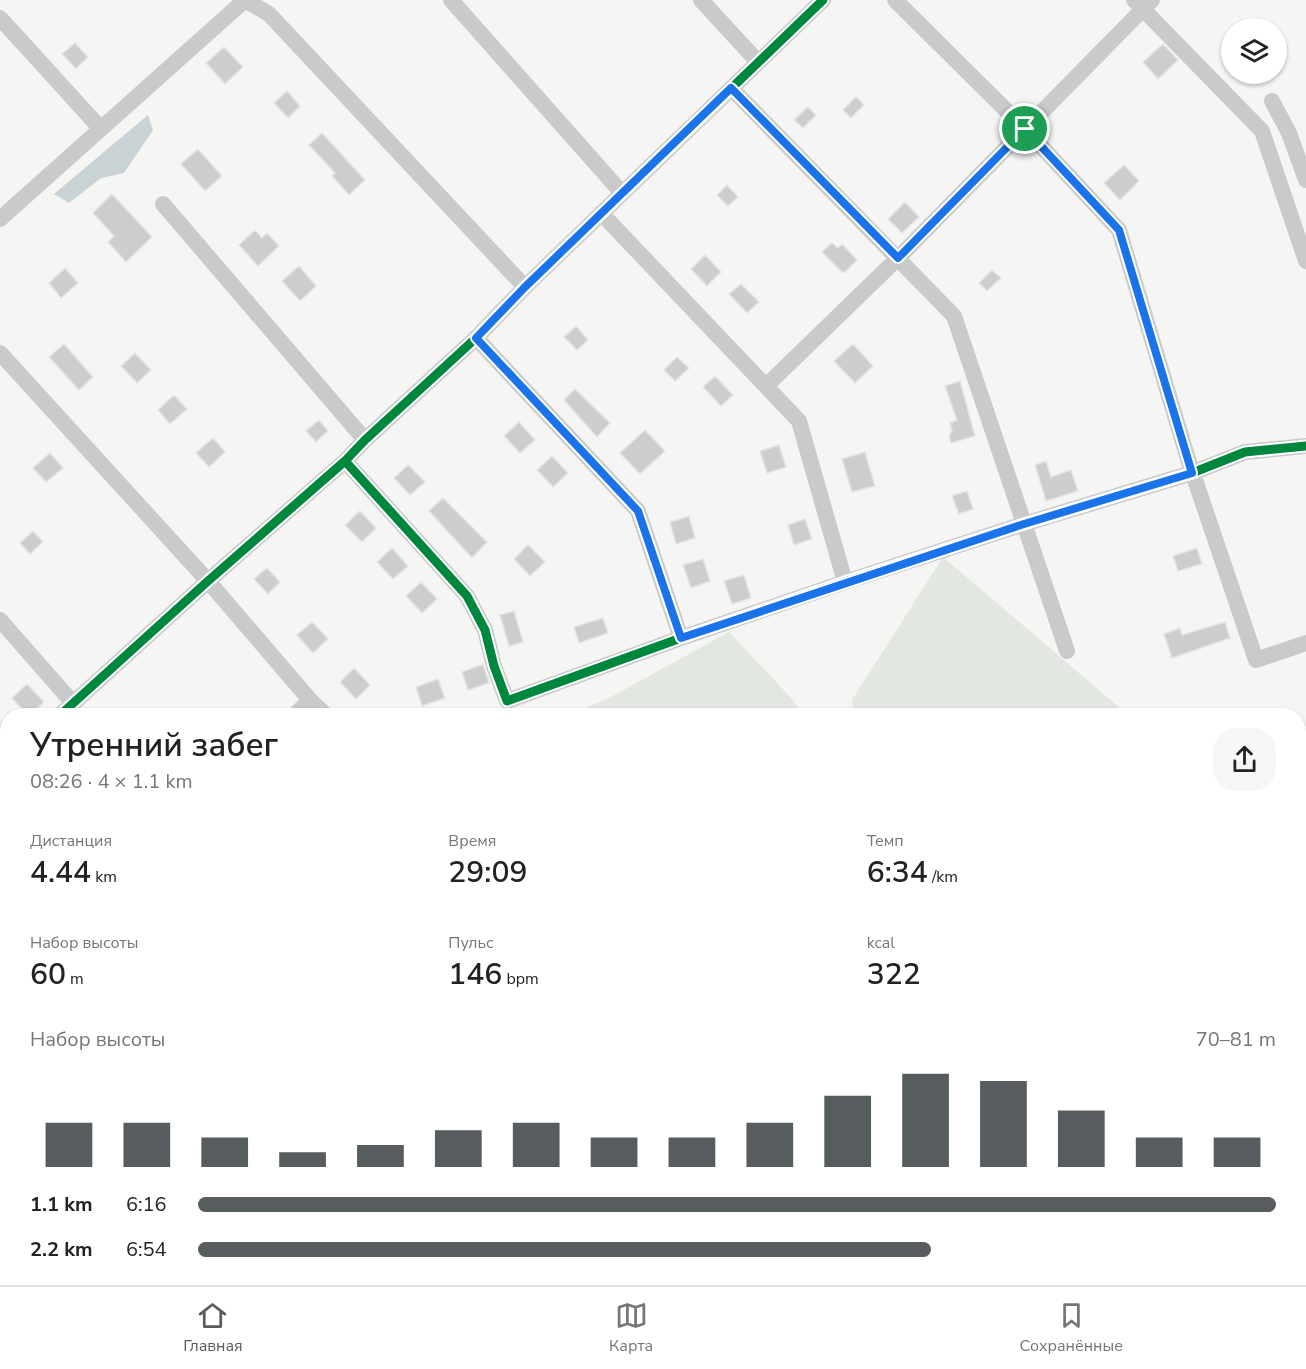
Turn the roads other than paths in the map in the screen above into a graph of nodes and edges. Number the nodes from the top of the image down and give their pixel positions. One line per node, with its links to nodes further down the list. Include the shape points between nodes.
1 (245, 0): 11 (street); 20 (street, via 269,14)
2 (451, 0): 14 (street)
3 (701, 0): 8 (street)
4 (823, 0): 8 (street)
5 (895, 0): 12 (street)
6 (1143, 3): 12 (street); 19 (street, via 1262,131)
7 (0, 18): 11 (street)
8 (758, 62): 9 (street)
9 (731, 88): 14 (street); 18 (street)
10 (1272, 101): 13 (street, via 1290,133)
11 (101, 129): 17 (street)
12 (1025, 129): 18 (street); 27 (street, via 1119,230)
13 (1306, 180)
14 (622, 194): 16 (street)
15 (163, 204): 24 (street)
16 (601, 213): 20 (street); 23 (street)
17 (0, 219)
18 (898, 258): 23 (street); 28 (street, via 954,316)
19 (1306, 261)
20 (525, 287): 21 (street)
21 (476, 338): 24 (street); 32 (street, via 638,511)
22 (0, 353): 29 (street)
23 (766, 386): 30 (street, via 799,421)
24 (365, 440): 26 (street)
25 (1306, 446): 27 (street, via 1245,452)
26 (345, 461): 29 (street); 32 (street, via 467,596 485,630 507,701)
27 (1192, 473): 28 (street); 33 (street, via 1256,660)
28 (1024, 524): 30 (street); 34 (street)
29 (208, 581): 35 (street); 36 (street)
30 (845, 582): 32 (street)
31 (0, 620): 36 (street)
32 (681, 638)
33 (1306, 643)
34 (1067, 651)
35 (310, 700): 38 (street); 39 (street)
36 (73, 703): 37 (street)
37 (68, 708)
38 (302, 708)
39 (318, 708)

